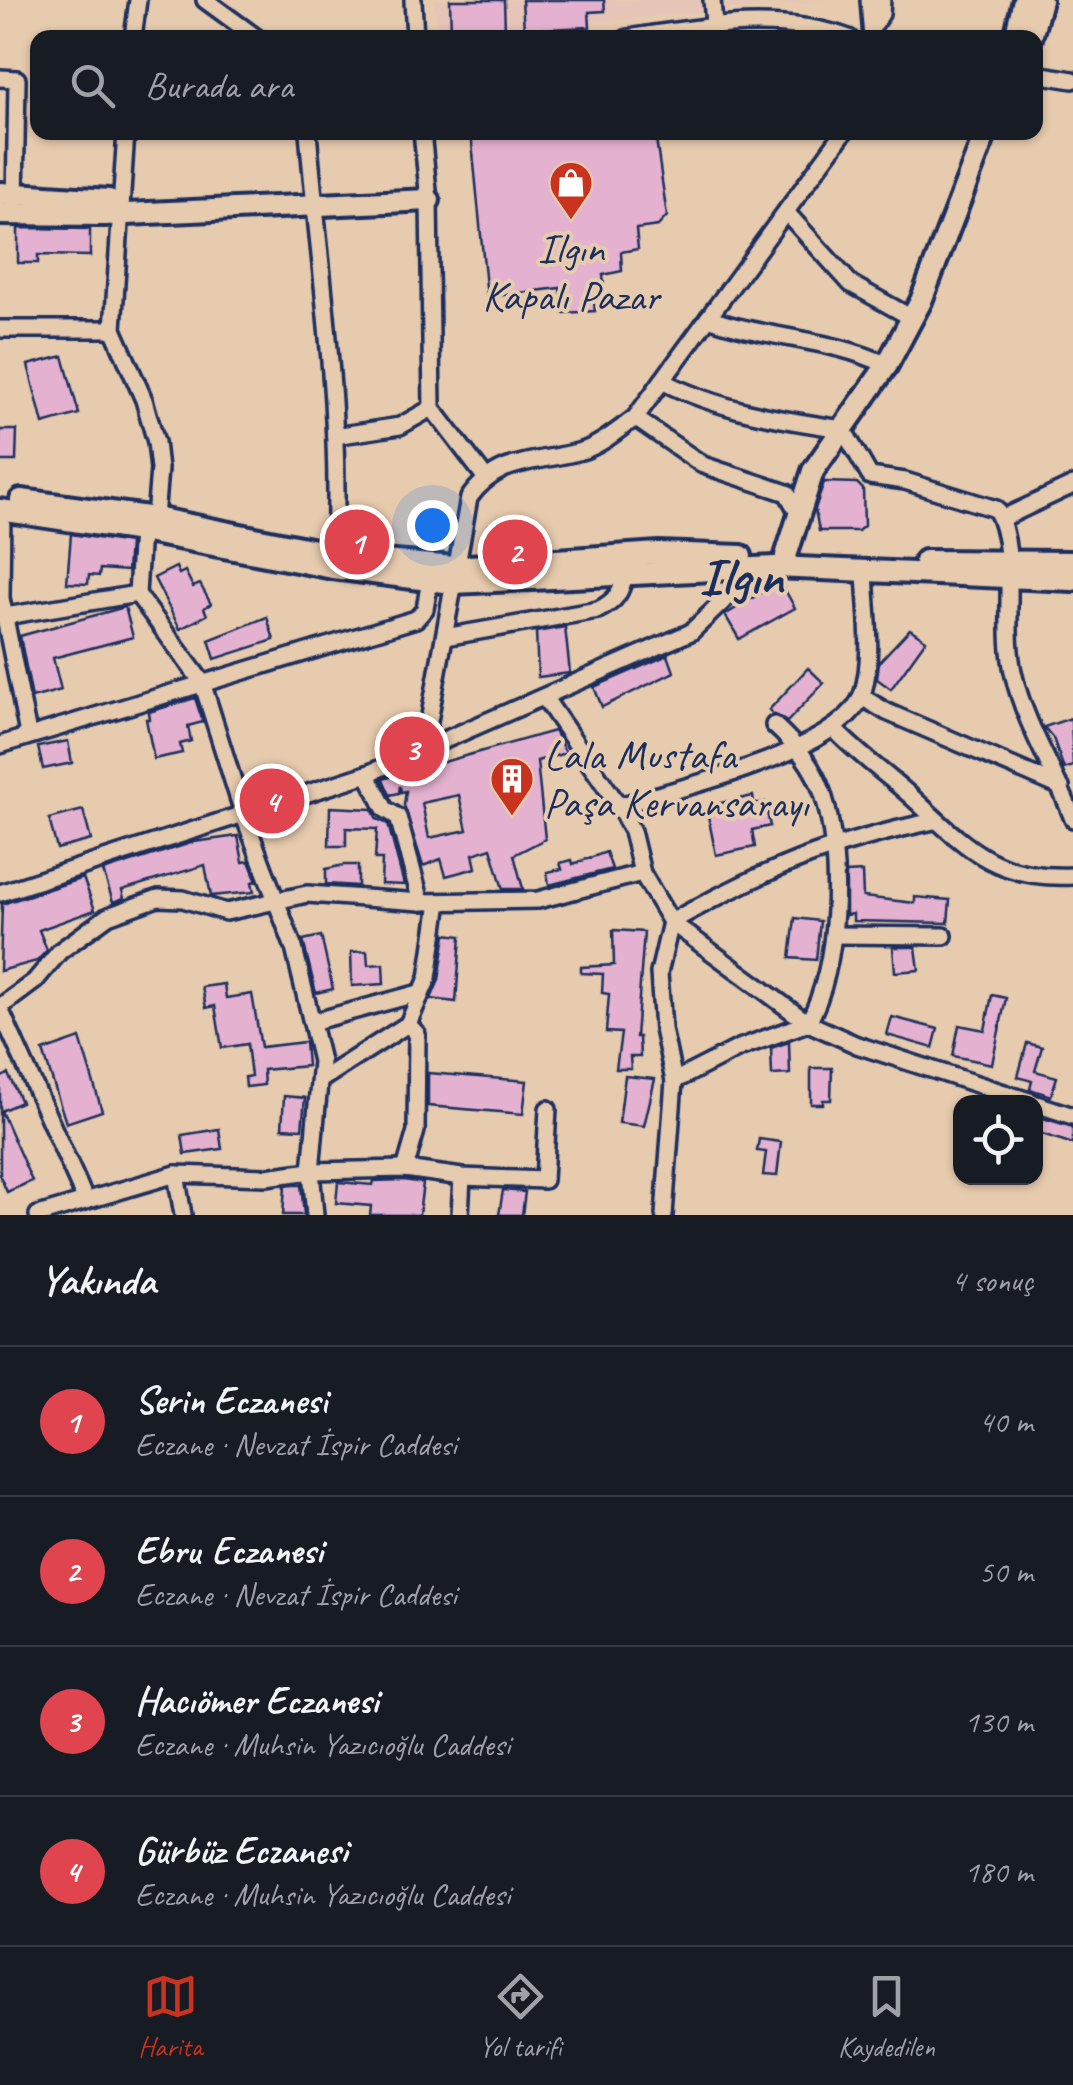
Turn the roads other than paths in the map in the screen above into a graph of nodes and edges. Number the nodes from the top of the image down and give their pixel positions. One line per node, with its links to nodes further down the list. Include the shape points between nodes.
1 (138, 0): 10 (street)
2 (205, 0): 11 (street)
3 (412, 0): 12 (street)
4 (712, 0): 9 (street)
5 (870, 0): 15 (street)
6 (882, 0): 16 (street)
7 (1024, 0): 17 (main road)
8 (1041, 0): 18 (main road)
9 (714, 24): 13 (street); 14 (street)
10 (135, 30)
11 (246, 30)
12 (414, 30)
13 (677, 30)
14 (828, 30)
15 (872, 30)
16 (873, 30)
17 (1017, 30)
18 (1033, 30)
19 (1043, 75): 21 (street)
20 (0, 78): 29 (street, via 17,79)
21 (1073, 80)
22 (125, 140): 32 (street)
23 (309, 140): 30 (street)
24 (423, 140): 28 (street)
25 (838, 140): 31 (street)
26 (983, 140): 34 (main road)
27 (996, 140): 41 (main road, via 931,306 868,410)
28 (429, 200): 30 (main road); 39 (street)
29 (7, 203): 32 (main road)
30 (314, 205): 32 (main road); 42 (street)
31 (786, 212): 33 (street); 34 (street, via 851,284)
32 (120, 214): 36 (street)
33 (708, 318): 37 (street, via 812,340); 38 (street)
34 (912, 318): 37 (main road)
35 (0, 329): 36 (street)
36 (113, 329): 48 (street, via 156,442 160,468)
37 (887, 365): 41 (main road)
38 (662, 381): 40 (street); 41 (street, via 693,397)
39 (432, 408): 42 (street, via 400,426); 43 (street)
40 (635, 418): 43 (street, via 586,450); 46 (street, via 704,464 787,494)
41 (843, 429): 46 (main road, via 813,471); 47 (street, via 870,476 978,502 996,509)
42 (335, 436): 49 (street)
43 (484, 476): 55 (street, via 469,498)
44 (1073, 485): 47 (street)
45 (1, 506): 48 (main road); 60 (street)
46 (798, 513): 50 (main road)
47 (1001, 520): 53 (street)
48 (148, 524): 49 (main road); 58 (street)
49 (334, 561): 55 (main road); 56 (main road)
50 (781, 562): 52 (main road); 53 (main road); 54 (main road); 55 (main road, via 659,553); 64 (street, via 738,587 691,632)
51 (1073, 562): 53 (main road)
52 (865, 570): 53 (main road); 63 (street, via 868,655)
53 (1008, 571): 57 (main road); 72 (street, via 1005,630 1014,680)
54 (625, 572): 55 (main road); 61 (street, via 622,589 598,610)
55 (453, 575): 56 (main road); 61 (street)
56 (430, 580): 59 (street)
57 (1073, 580)
58 (137, 594): 60 (street); 62 (street)
59 (421, 614): 61 (street); 62 (street)
60 (2, 618): 67 (street)
61 (446, 630): 69 (street)
62 (202, 682): 67 (street); 74 (street)
63 (862, 696): 66 (street); 72 (street)
64 (544, 697): 69 (street); 73 (street)
65 (774, 726): 70 (street)
66 (833, 728): 70 (street); 76 (street)
67 (28, 734): 68 (street)
68 (0, 745)
69 (424, 749): 71 (street)
70 (800, 749): 73 (street); 77 (street, via 823,794)
71 (367, 774): 74 (street); 82 (street, via 385,809 398,818)
72 (1061, 787): 75 (street)
73 (619, 806): 78 (street)
74 (244, 816): 80 (street); 81 (street)
75 (1073, 819)
76 (934, 821): 77 (street); 79 (street, via 999,867)
77 (833, 845): 84 (street, via 754,875); 85 (street)
78 (642, 873): 83 (street, via 538,900); 84 (street)
79 (1073, 876)
80 (0, 893)
81 (274, 901): 82 (street, via 308,894); 88 (street, via 226,912 158,898 124,910 60,951 35,982); 89 (street)
82 (421, 902): 83 (street)
83 (439, 902): 87 (street, via 428,978)
84 (671, 922): 90 (street); 93 (street, via 659,973)
85 (834, 935): 86 (street); 90 (street)
86 (944, 936)
87 (419, 994): 89 (street); 91 (street)
88 (0, 1008): 102 (street)
89 (312, 1022): 92 (street)
90 (808, 1023): 93 (street); 94 (street)
91 (408, 1024): 92 (street); 98 (street, via 418,1034 416,1131)
92 (322, 1080): 99 (street)
93 (674, 1081): 107 (street)
94 (1009, 1095)
95 (1043, 1106): 97 (street)
96 (548, 1109): 101 (street, via 544,1180)
97 (1073, 1116)
98 (405, 1169): 99 (street); 101 (street)
99 (311, 1171): 100 (street); 105 (street)
100 (176, 1174): 102 (street); 104 (street)
101 (462, 1178): 106 (street)
102 (86, 1199): 103 (street)
103 (38, 1215)
104 (182, 1215)
105 (315, 1215)
106 (460, 1215)
107 (664, 1215)

